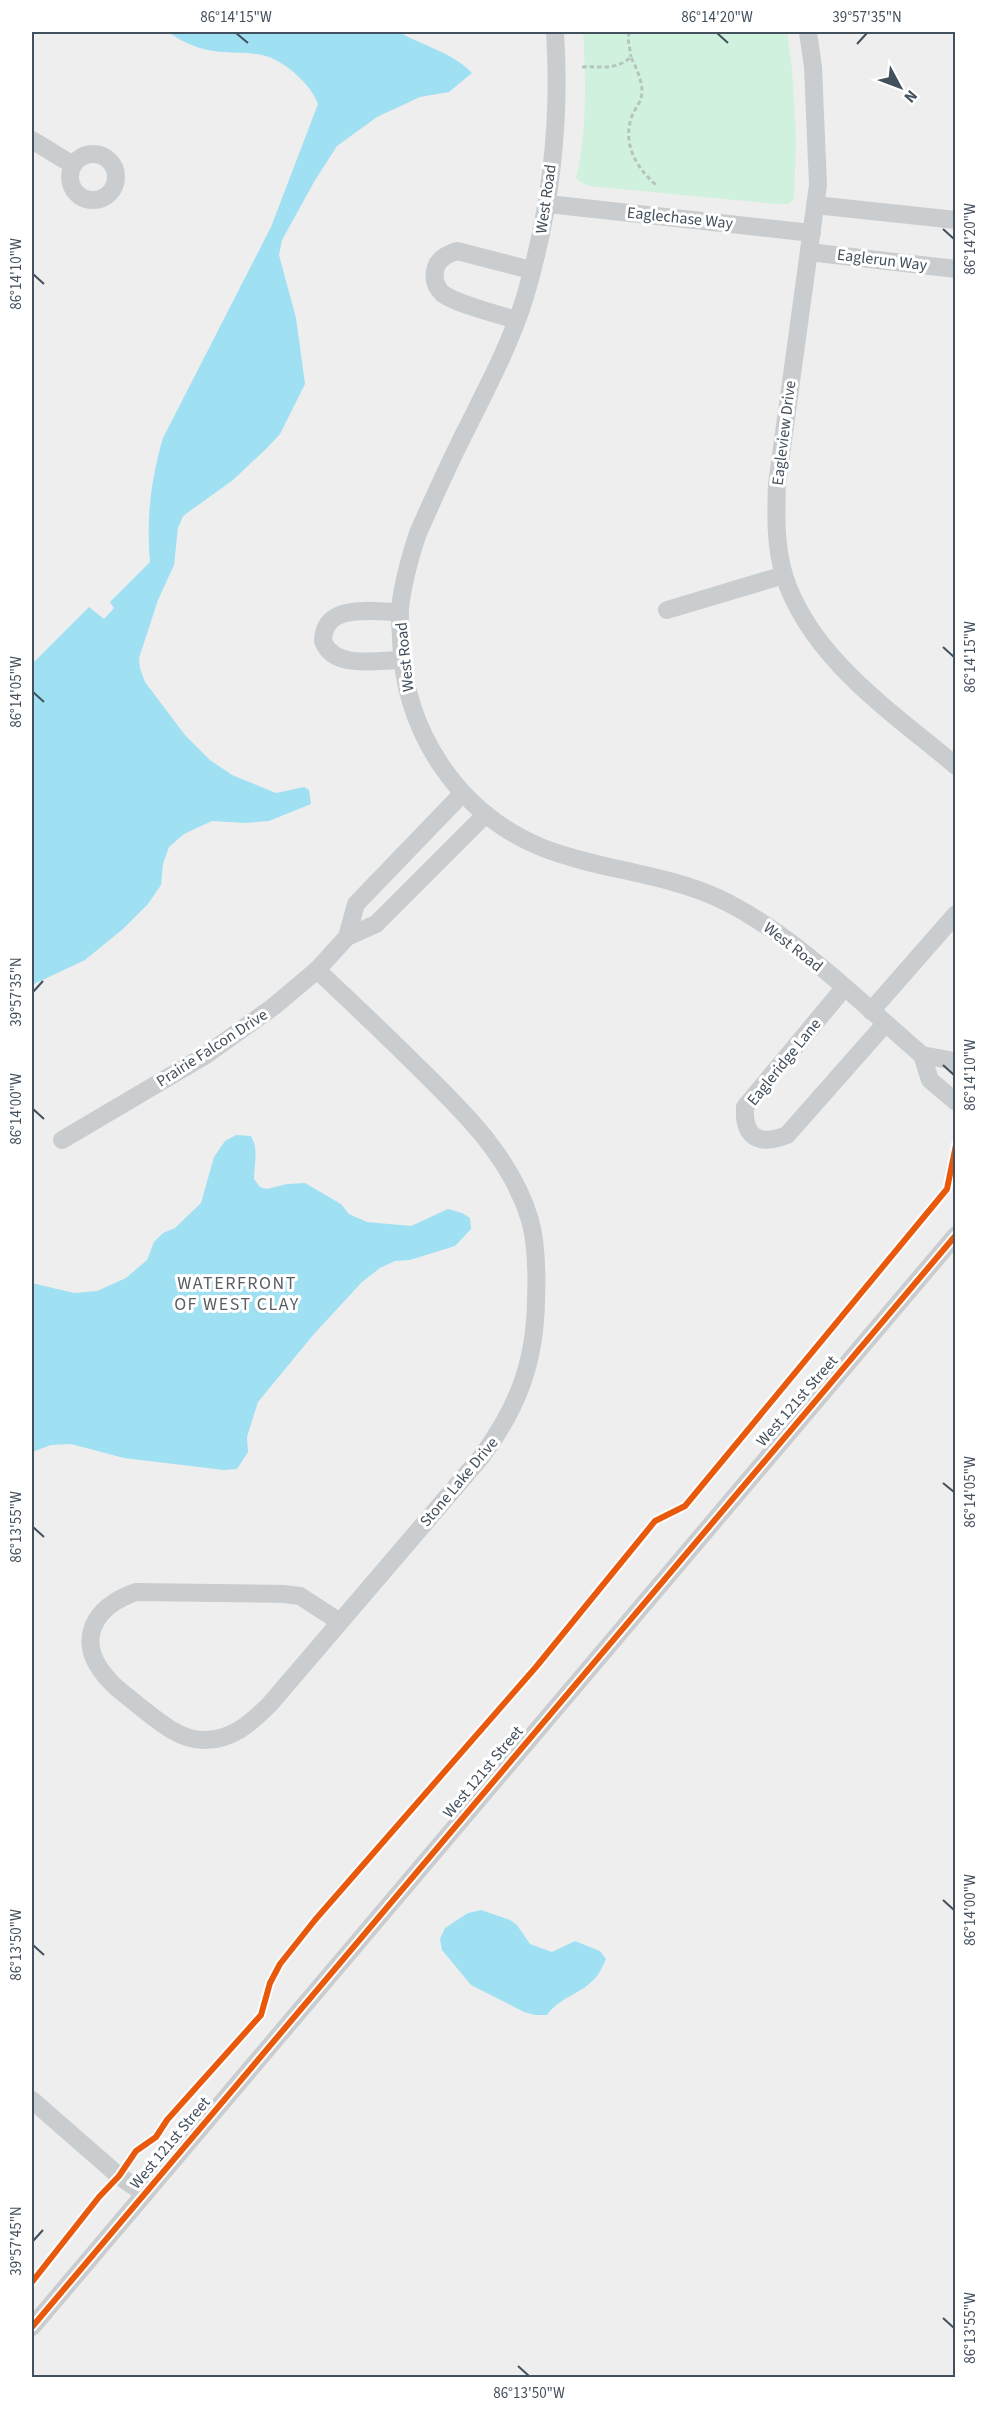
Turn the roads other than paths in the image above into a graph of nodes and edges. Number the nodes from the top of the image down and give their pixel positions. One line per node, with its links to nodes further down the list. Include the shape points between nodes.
1 (555, 32): 5 (street, West Road, via 556,114)
2 (808, 32): 6 (street, Eagleview Drive, via 813,67)
3 (32, 140): 4 (street)
4 (73, 165)
5 (548, 204): 8 (street, Eaglechase Way); 11 (street, West Road)
6 (816, 205): 7 (street); 8 (street, Eagleview Drive)
7 (956, 220)
8 (812, 233): 9 (street, Eagleview Drive)
9 (809, 252): 10 (street, Eaglerun Way); 13 (street, Eagleview Drive, via 777,484 776,530)
10 (956, 269)
11 (531, 270): 12 (street, West Road); 12 (street, via 457,251 437,264 436,284 447,296)
12 (516, 320): 15 (street, West Road, via 418,533)
13 (784, 574): 14 (street); 17 (street, Eagleview Drive, via 804,620 836,661)
14 (667, 609)
15 (400, 612): 16 (street, West Road); 16 (street, via 337,615 326,627 323,641 332,655 342,660)
16 (402, 660): 18 (street, West Road, via 406,690 420,730)
17 (956, 766)
18 (462, 794): 19 (street, West Road); 21 (street, Prairie Falcon Drive, via 356,904)
19 (486, 814): 21 (street, Prairie Falcon Drive, via 376,924); 23 (street, West Road, via 520,837 575,860 716,897 786,938)
20 (956, 914): 24 (street)
21 (347, 937): 22 (street, Prairie Falcon Drive)
22 (317, 970): 29 (street, Prairie Falcon Drive, via 243,1030); 31 (street, Stone Lake Drive, via 461,1109 493,1147 530,1220 537,1282 536,1320 527,1375 500,1431)
23 (844, 988): 24 (street, West Road); 25 (street, Eagleridge Lane, via 745,1107 744,1120 749,1132 761,1140 773,1141 787,1135)
24 (871, 1011): 25 (street, West Road)
25 (885, 1024): 26 (street, West Road)
26 (922, 1055): 27 (street, West Road, via 949,1060); 28 (street, West Road, via 930,1080)
27 (956, 1066)
28 (956, 1102)
29 (62, 1140)
30 (956, 1235): 33 (street, West 121st Street)
31 (340, 1622): 31 (street, Stone Lake Drive, via 250,1724 227,1737 202,1740 179,1734 155,1719 108,1680 99,1667 91,1639 93,1624 102,1610 118,1598 136,1592 300,1596)
32 (32, 2100): 33 (street)
33 (145, 2194): 34 (street, West 121st Street)
34 (32, 2327)

